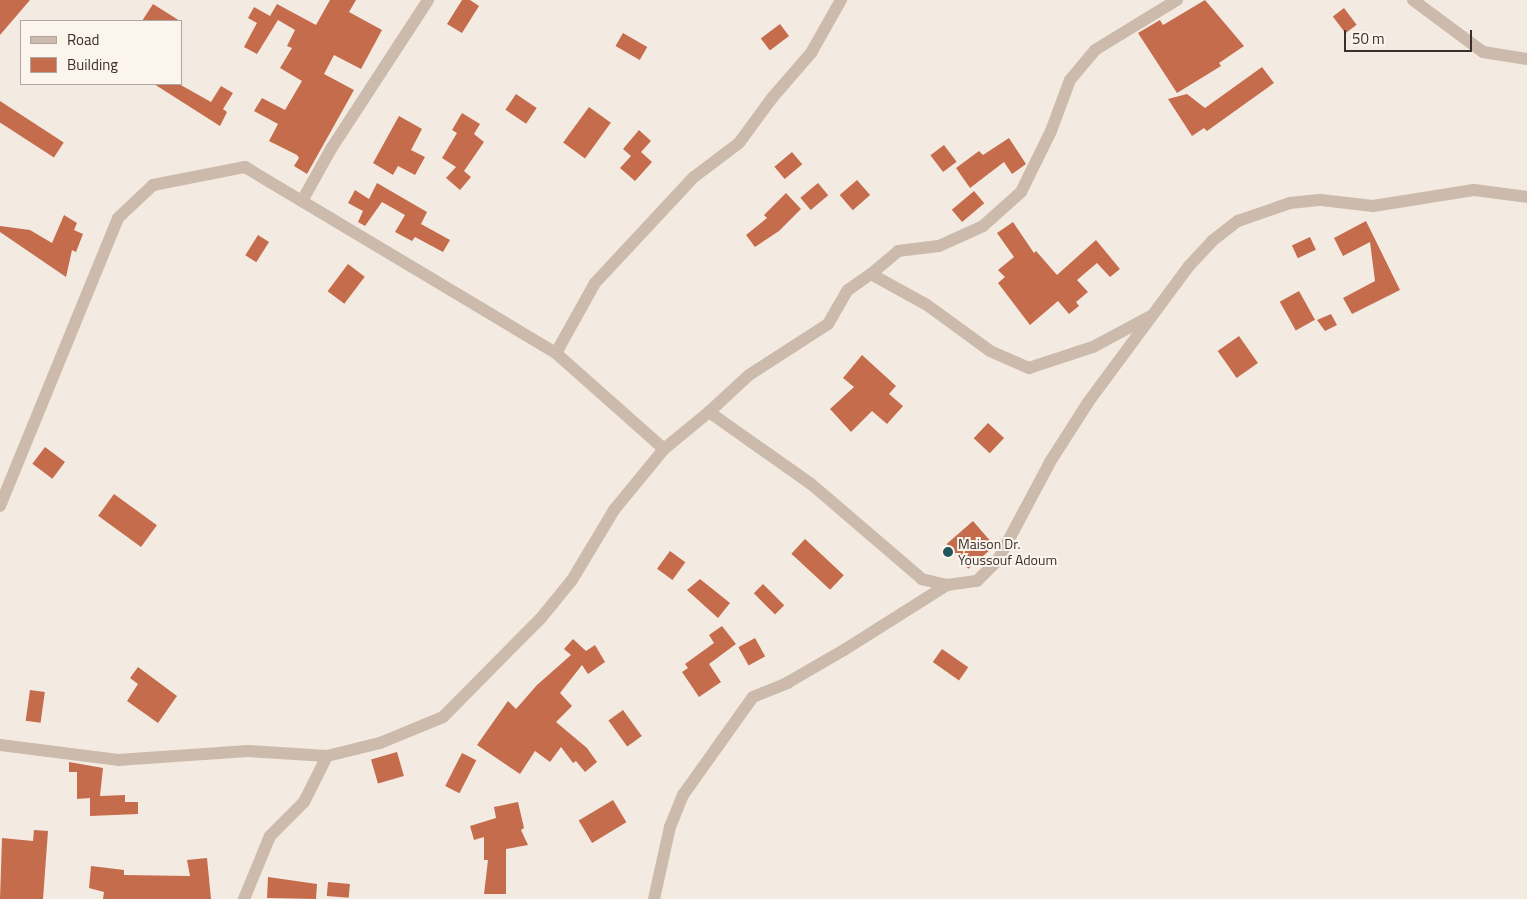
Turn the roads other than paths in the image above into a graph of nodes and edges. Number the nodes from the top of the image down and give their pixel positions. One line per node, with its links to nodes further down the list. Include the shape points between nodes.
1 (428, 0): 7 (street, via 331,150)
2 (841, 0): 10 (street, via 811,53 739,142 694,177 595,283)
3 (1177, 0): 8 (street, via 1095,50 1070,80 1051,131 1020,192 983,226 939,246 898,251)
4 (1413, 0): 5 (street, via 1483,52)
5 (1527, 59)
6 (1527, 197): 9 (street, via 1474,190 1373,206 1321,200 1290,203 1238,221 1212,241)
7 (302, 202): 10 (street); 13 (street, via 245,167 153,185 118,218)
8 (870, 274): 9 (street, via 927,305 990,351 1029,368 1093,347); 11 (street, via 848,290 828,324 749,375)
9 (1151, 316): 14 (street, via 1050,462 998,560 977,581)
10 (556, 352): 12 (street)
11 (709, 412): 12 (street); 14 (street, via 811,484 922,579)
12 (664, 449): 16 (street, via 614,510 572,580 541,618 443,717 380,743)
13 (0, 506)
14 (948, 585): 18 (street, via 827,659 753,697 683,795 670,827)
15 (0, 745): 16 (street, via 118,760 239,751)
16 (327, 756): 17 (street, via 304,802 270,836)
17 (244, 899)
18 (654, 899)

